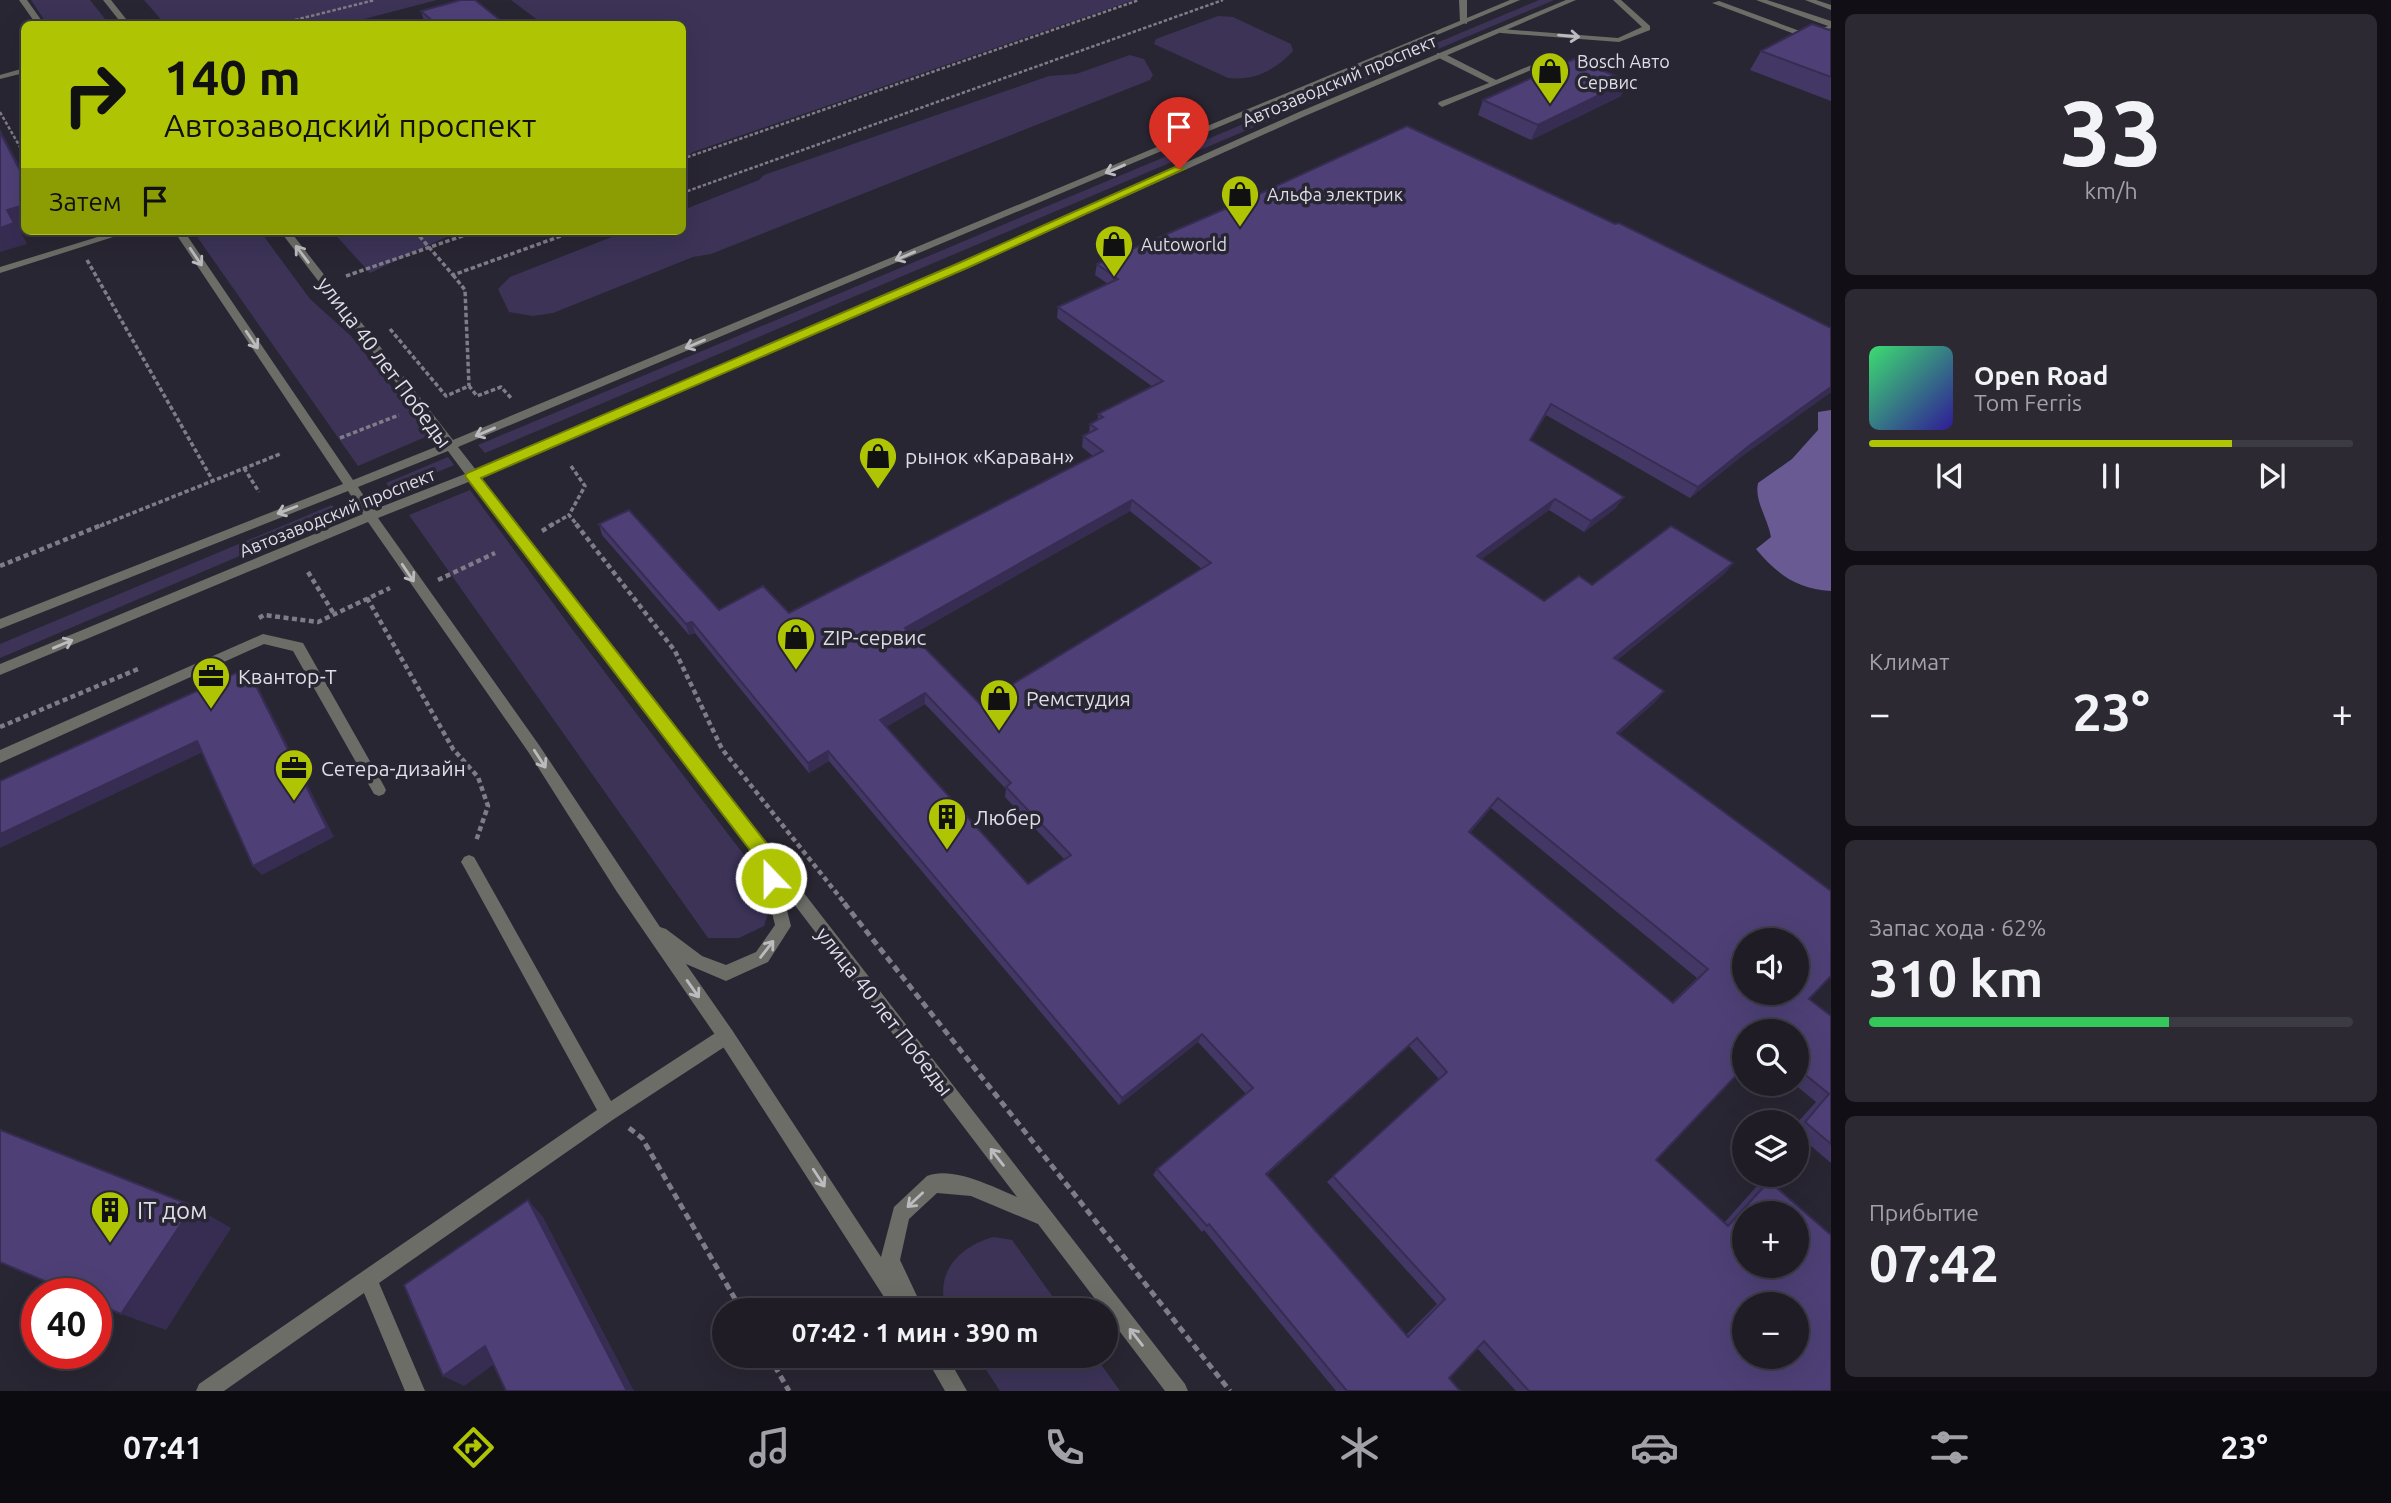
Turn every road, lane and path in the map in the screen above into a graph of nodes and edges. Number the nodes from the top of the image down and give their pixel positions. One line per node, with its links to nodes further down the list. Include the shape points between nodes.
1 (23, 0): 14 (street)
2 (107, 0): 15 (street)
3 (375, 0): 16 (path)
4 (1139, 0): 30 (path)
5 (1223, 0): 31 (path)
6 (1463, 0): 17 (street)
7 (1516, 0): 17 (street, Автозаводский проспект)
8 (1572, 0): 20 (street, Автозаводский проспект)
9 (1617, 0): 20 (street, one-way to 9, via 1619,40 1647,28)
10 (1760, 0): 18 (street)
11 (1809, 0): 13 (street)
12 (1716, 3): 18 (street, via 1808,37)
13 (1831, 8)
14 (38, 21)
15 (124, 21)
16 (291, 21)
17 (1464, 22): 19 (street, Автозаводский проспект)
18 (1831, 26)
19 (1447, 30): 21 (street, via 1466,31); 48 (street, Автозаводский проспект, one-way to 48)
20 (1501, 31): 21 (street, Автозаводский проспект)
21 (1473, 41): 22 (street, Автозаводский проспект)
22 (1440, 55): 26 (street); 52 (street, Автозаводский проспект)
23 (1544, 63): 26 (street)
24 (21, 72): 25 (street)
25 (0, 77)
26 (1496, 83): 27 (street)
27 (1442, 104)
28 (0, 112): 29 (path)
29 (21, 149)
30 (686, 158)
31 (686, 192)
32 (114, 235): 38 (street)
33 (182, 235): 54 (street, one-way to 54)
34 (288, 235): 48 (street, улица 40 лет Победы, one-way to 34)
35 (419, 235): 39 (path)
36 (466, 235): 39 (path)
37 (564, 235): 41 (path)
38 (79, 246): 40 (street); 53 (path)
39 (430, 248): 41 (path); 42 (path)
40 (0, 270)
41 (453, 275): 43 (path, via 465,290)
42 (345, 276)
43 (469, 386): 44 (path); 45 (path, via 477,396 501,387)
44 (446, 396)
45 (512, 399)
46 (399, 415): 47 (path)
47 (333, 440)
48 (450, 446): 52 (street, улица 40 лет Победы); 54 (street, Автозаводский проспект)
49 (280, 454): 51 (path)
50 (571, 466): 56 (path, via 585,486)
51 (244, 468): 53 (path); 55 (path)
52 (472, 476): 57 (street, Автозаводский проспект); 69 (street, улица 40 лет Победы)
53 (213, 481): 60 (path)
54 (351, 485): 57 (street); 65 (street, Автозаводский проспект, one-way to 65)
55 (259, 492)
56 (569, 515): 58 (path); 86 (path, via 675,651 722,749)
57 (372, 516): 66 (street, Автозаводский проспект, one-way to 57); 71 (street, one-way to 71, via 534,749)
58 (538, 533)
59 (495, 553): 62 (path)
60 (0, 566)
61 (308, 572): 64 (path, via 334,614)
62 (434, 582)
63 (390, 588): 64 (path)
64 (367, 598): 70 (path, via 453,750 478,777 488,806)
65 (0, 624)
66 (0, 670)
67 (0, 757): 68 (street, via 263,639 298,647)
68 (379, 790)
69 (764, 855): 71 (street, one-way to 69, via 696,962 726,973 762,957 783,926); 74 (street, улица 40 лет Победы, one-way to 69)
70 (469, 862): 73 (street)
71 (648, 924): 72 (street, one-way to 72)
72 (726, 1036): 73 (street); 77 (street, one-way to 77)
73 (608, 1113): 75 (street); 76 (path, via 642,1138)
74 (1044, 1217): 78 (street, one-way to 78, via 971,1187 934,1183 901,1214 890,1261); 85 (street, улица 40 лет Победы, one-way to 74)
75 (368, 1279): 81 (street); 82 (street)
76 (734, 1298)
77 (897, 1298)
78 (908, 1298)
79 (776, 1368): 83 (path)
80 (943, 1368): 84 (street)
81 (206, 1391)
82 (415, 1391)
83 (789, 1391)
84 (957, 1391)
85 (1178, 1391)
86 (1230, 1391)

